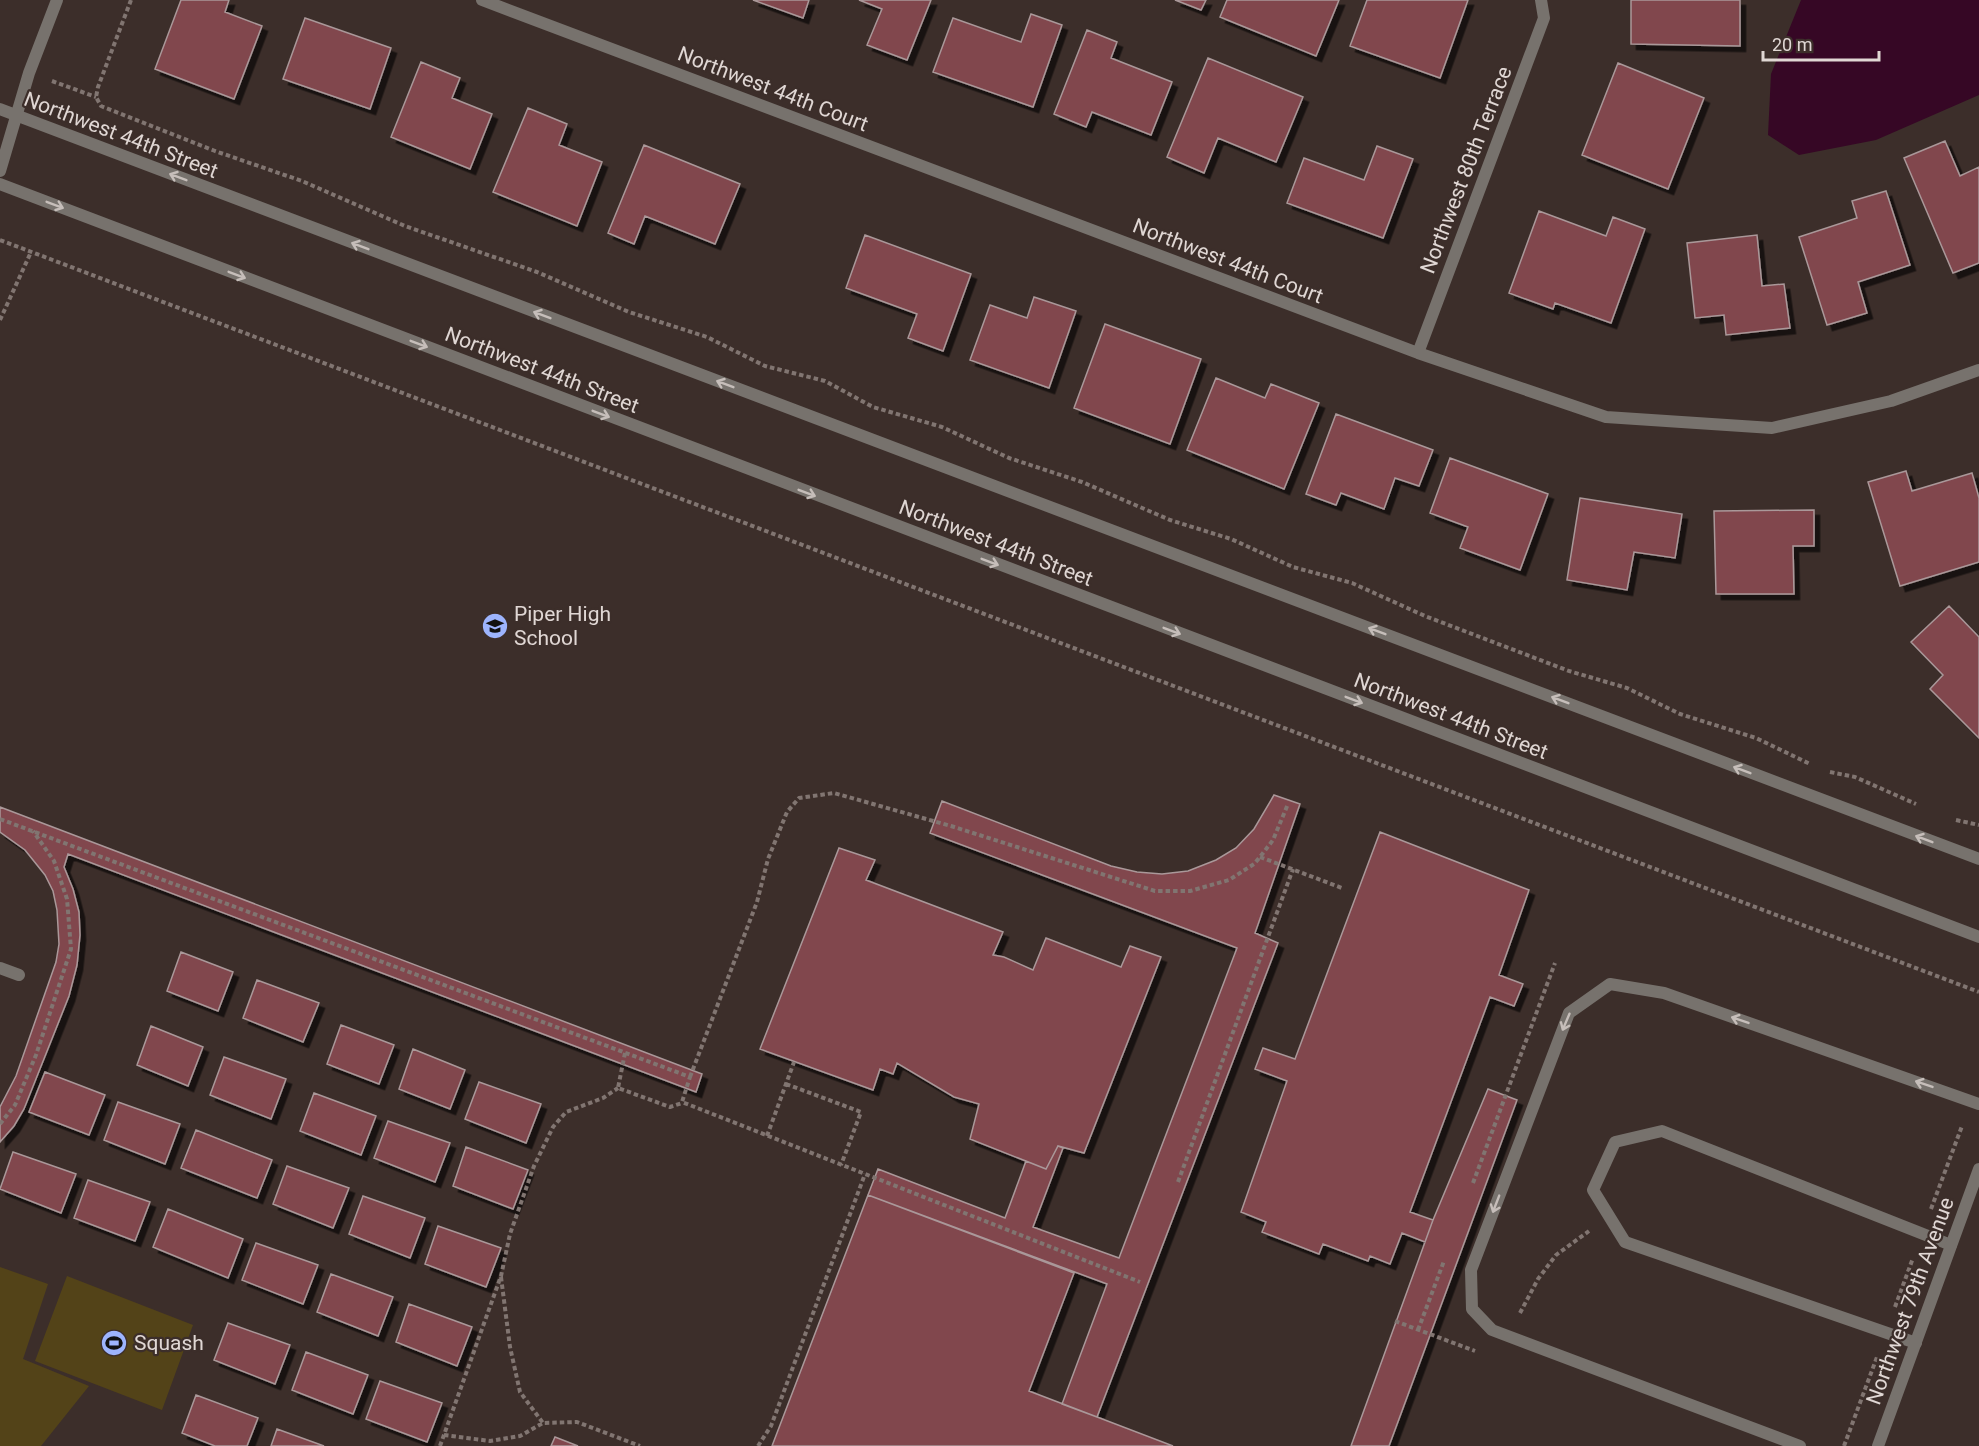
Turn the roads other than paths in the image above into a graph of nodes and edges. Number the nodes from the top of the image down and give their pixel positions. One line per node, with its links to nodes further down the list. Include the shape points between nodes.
1 (57, 0): 5 (street)
2 (482, 0): 8 (street, Northwest 44th Court)
3 (1540, 0): 8 (street, Northwest 80th Terrace, via 1544,18)
4 (0, 110): 5 (street, Northwest 44th Street)
5 (16, 116): 6 (street); 10 (street, Northwest 44th Street, one-way to 5)
6 (0, 171)
7 (0, 184): 11 (street, Northwest 44th Street, one-way to 11)
8 (1418, 353): 9 (street, Northwest 44th Court, via 1606,417 1772,428 1891,401)
9 (1979, 370)
10 (1979, 859)
11 (1979, 937)
12 (0, 968): 13 (street)
13 (19, 975)
14 (1975, 1102): 18 (street, one-way to 18, via 1664,993 1610,984 1569,1013 1471,1270 1472,1309 1492,1330)
15 (1979, 1169): 16 (street, Northwest 79th Avenue)
16 (1951, 1245): 17 (street, Northwest 79th Avenue); 17 (street, via 1662,1131 1615,1142 1593,1190 1625,1242)
17 (1916, 1343): 19 (street, Northwest 79th Avenue)
18 (1800, 1446)
19 (1878, 1446)

